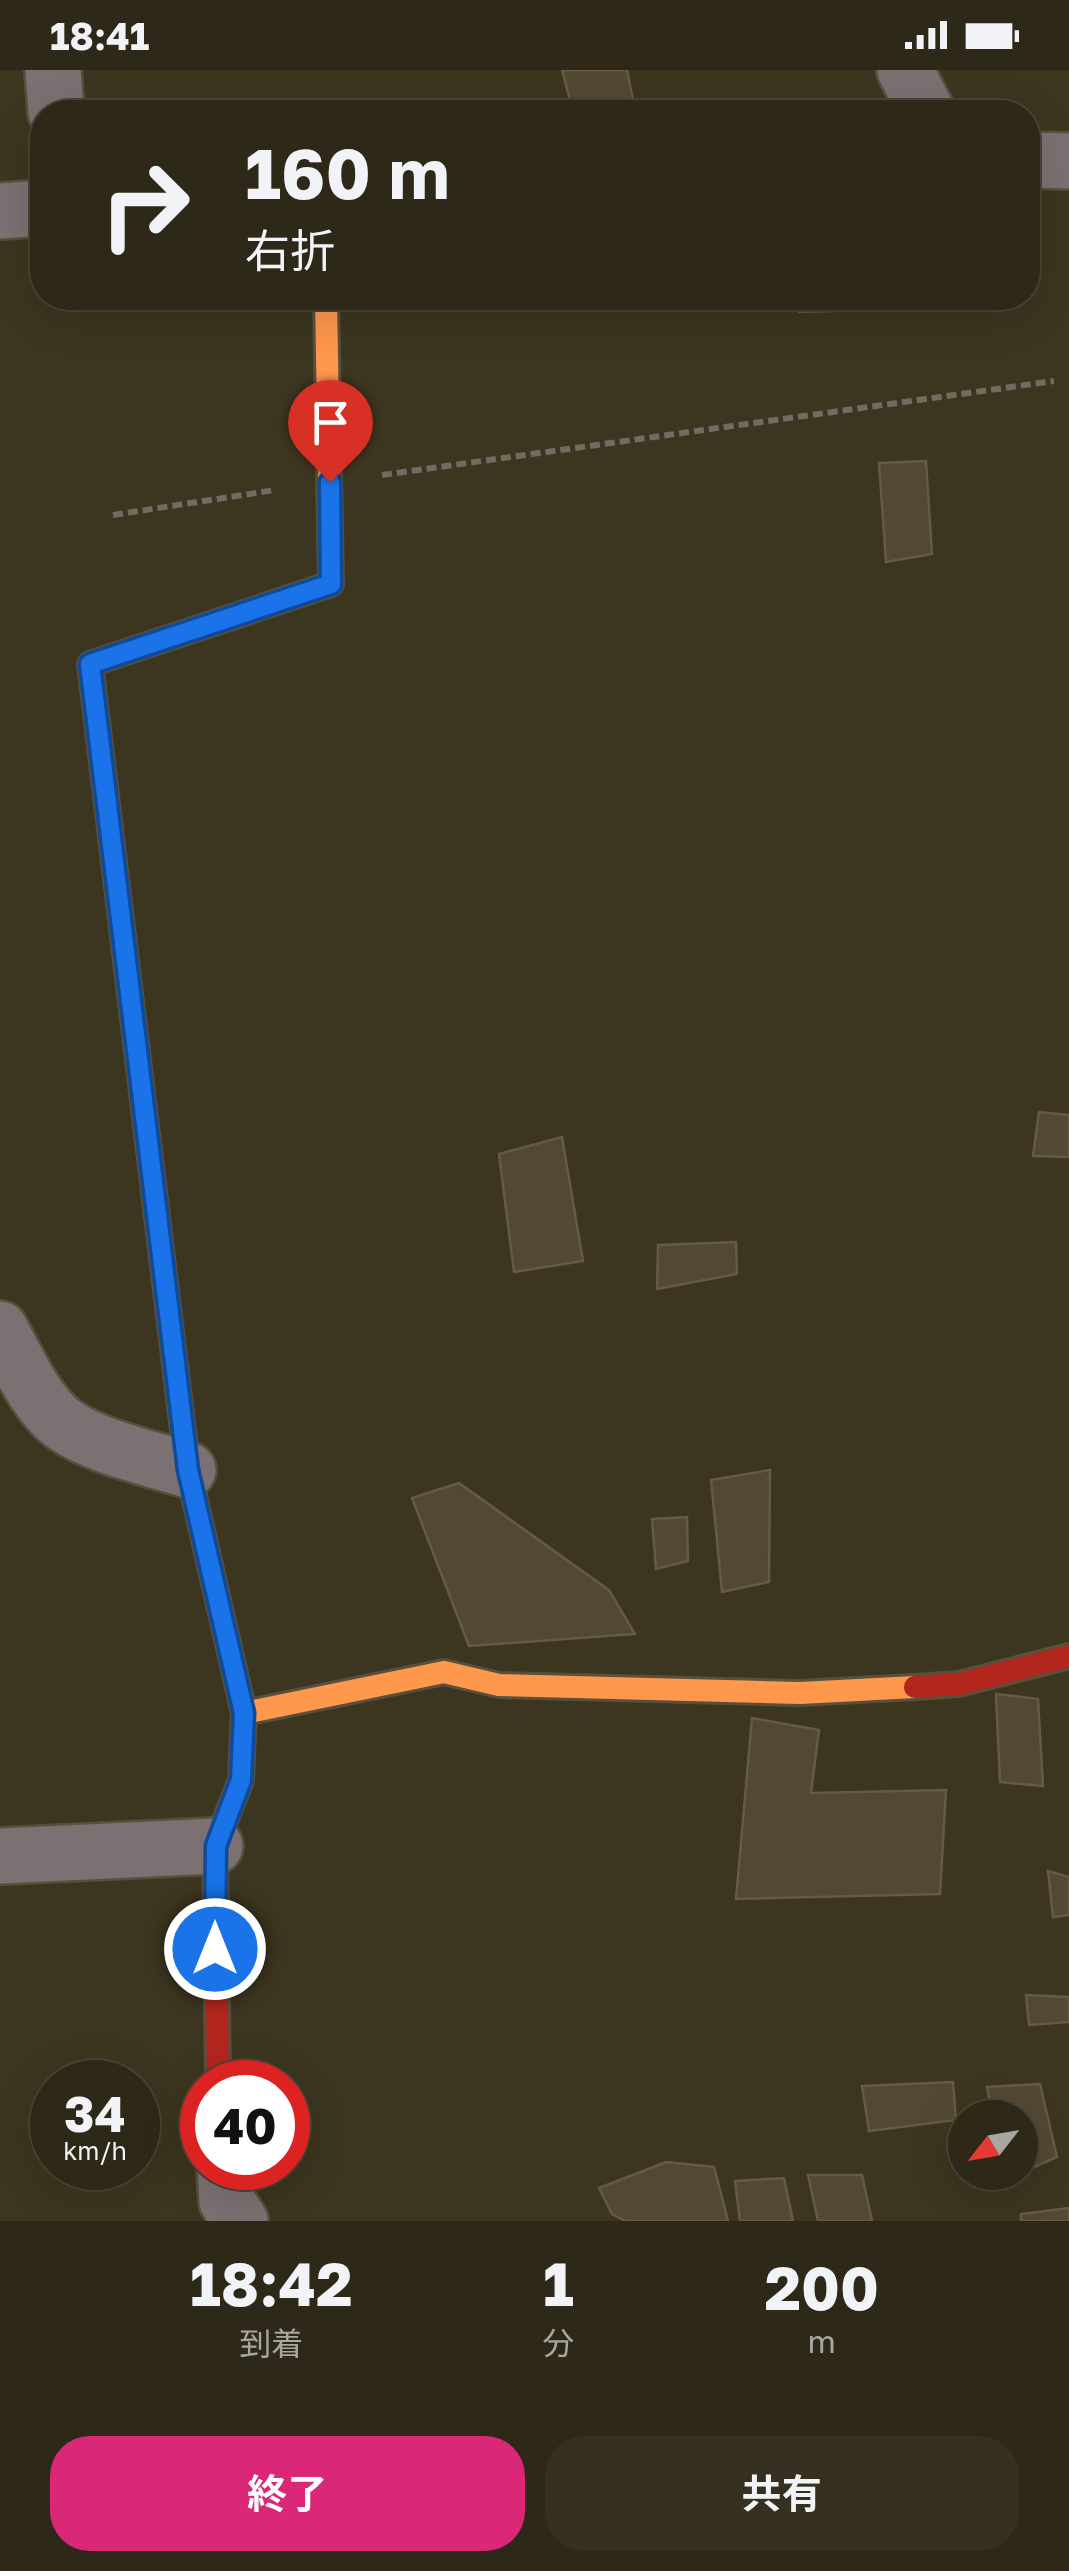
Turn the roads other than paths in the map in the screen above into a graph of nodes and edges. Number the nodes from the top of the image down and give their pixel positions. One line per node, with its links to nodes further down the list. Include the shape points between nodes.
1 (53, 70): 3 (street)
2 (905, 70): 4 (street)
3 (55, 100)
4 (921, 100)
5 (1040, 160): 6 (street)
6 (1069, 161)
7 (30, 209): 8 (street)
8 (0, 211)
9 (326, 310): 11 (street, via 331,584 90,664)
10 (0, 1329): 11 (street, via 35,1391 64,1425)
11 (188, 1470): 13 (street)
12 (1069, 1656): 13 (street, via 959,1684 800,1693 498,1686 444,1672)
13 (244, 1713): 14 (street, via 241,1780)
14 (216, 1846): 15 (street); 16 (street)
15 (0, 1856)
16 (218, 2060)
17 (227, 2190): 18 (street)
18 (240, 2221)

